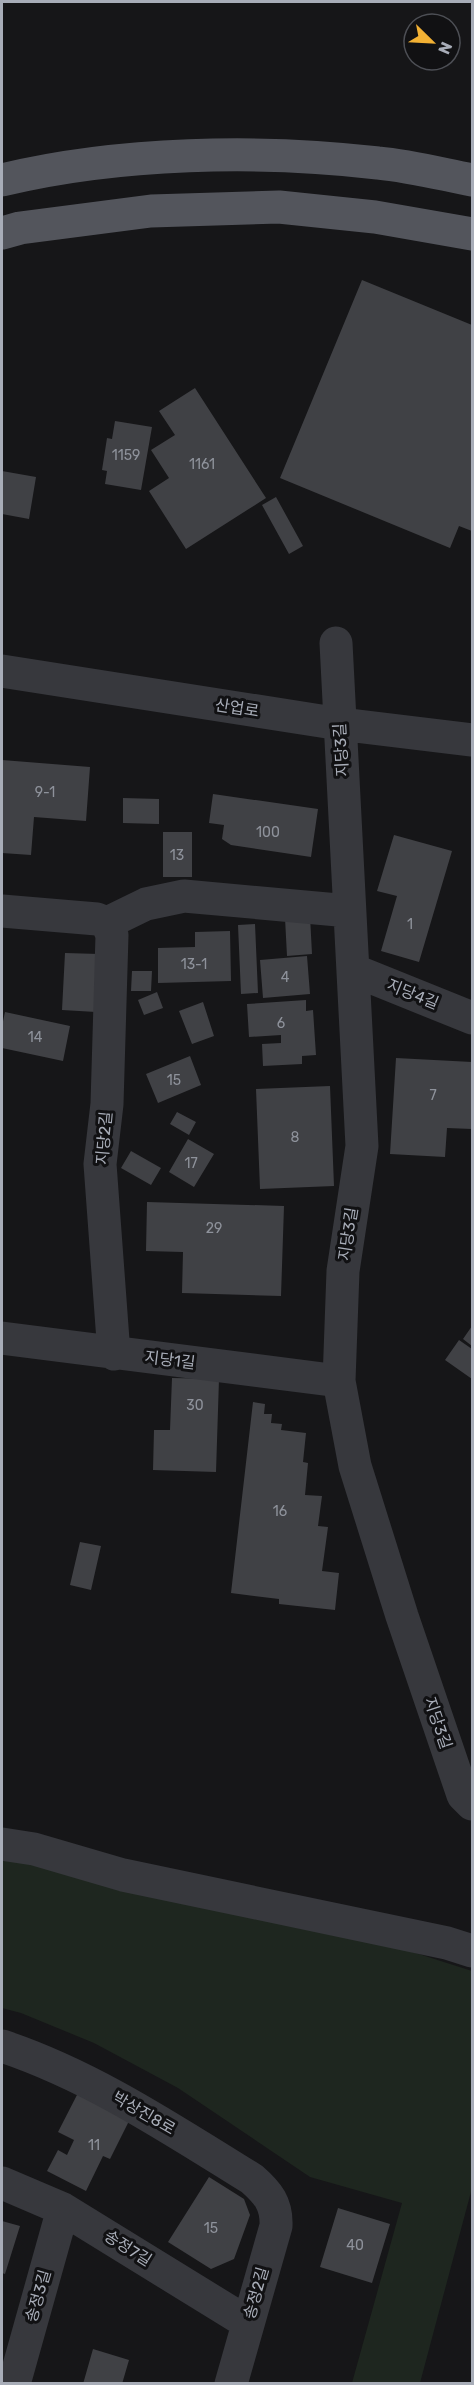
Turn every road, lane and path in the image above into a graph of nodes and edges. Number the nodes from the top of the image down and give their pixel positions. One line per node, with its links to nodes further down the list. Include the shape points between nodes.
1 (2, 180): 2 (main road, via 41,170 150,158 237,154 379,163)
2 (472, 180)
3 (2, 233): 4 (main road, via 151,211 279,207)
4 (472, 234)
5 (336, 643): 7 (street, 지당3길)
6 (2, 671): 7 (street, 산업로)
7 (340, 724): 8 (street, 산업로); 9 (street, 지당3길)
8 (472, 740)
9 (350, 910): 11 (street, via 184,896 146,904); 12 (street, 지당3길)
10 (2, 912): 11 (street)
11 (107, 923): 15 (street, 지당2길, via 112,935 108,1104 100,1164)
12 (353, 970): 13 (street, 지당4길); 16 (street, 지당3길, via 362,1146 343,1270)
13 (472, 1018)
14 (2, 1338): 15 (street, 지당1길)
15 (114, 1354): 16 (street, 지당1길)
16 (339, 1381): 17 (street, 지당3길, via 356,1466 402,1616)
17 (461, 1762): 18 (street, 지당3길, via 463,1795)
18 (472, 1804)
19 (2, 1844): 20 (street, via 34,1849 123,1875 447,1942)
20 (472, 1951)
21 (2, 2046): 23 (street, 박상진8로, via 40,2059 148,2114 252,2179)
22 (2, 2183): 24 (street, 송정7길)
23 (273, 2203): 25 (street, 송정2길, via 276,2226)
24 (63, 2209): 25 (street, 송정7길); 26 (street, 송정3길)
25 (248, 2323): 27 (street, 송정2길)
26 (14, 2384)
27 (231, 2384)

